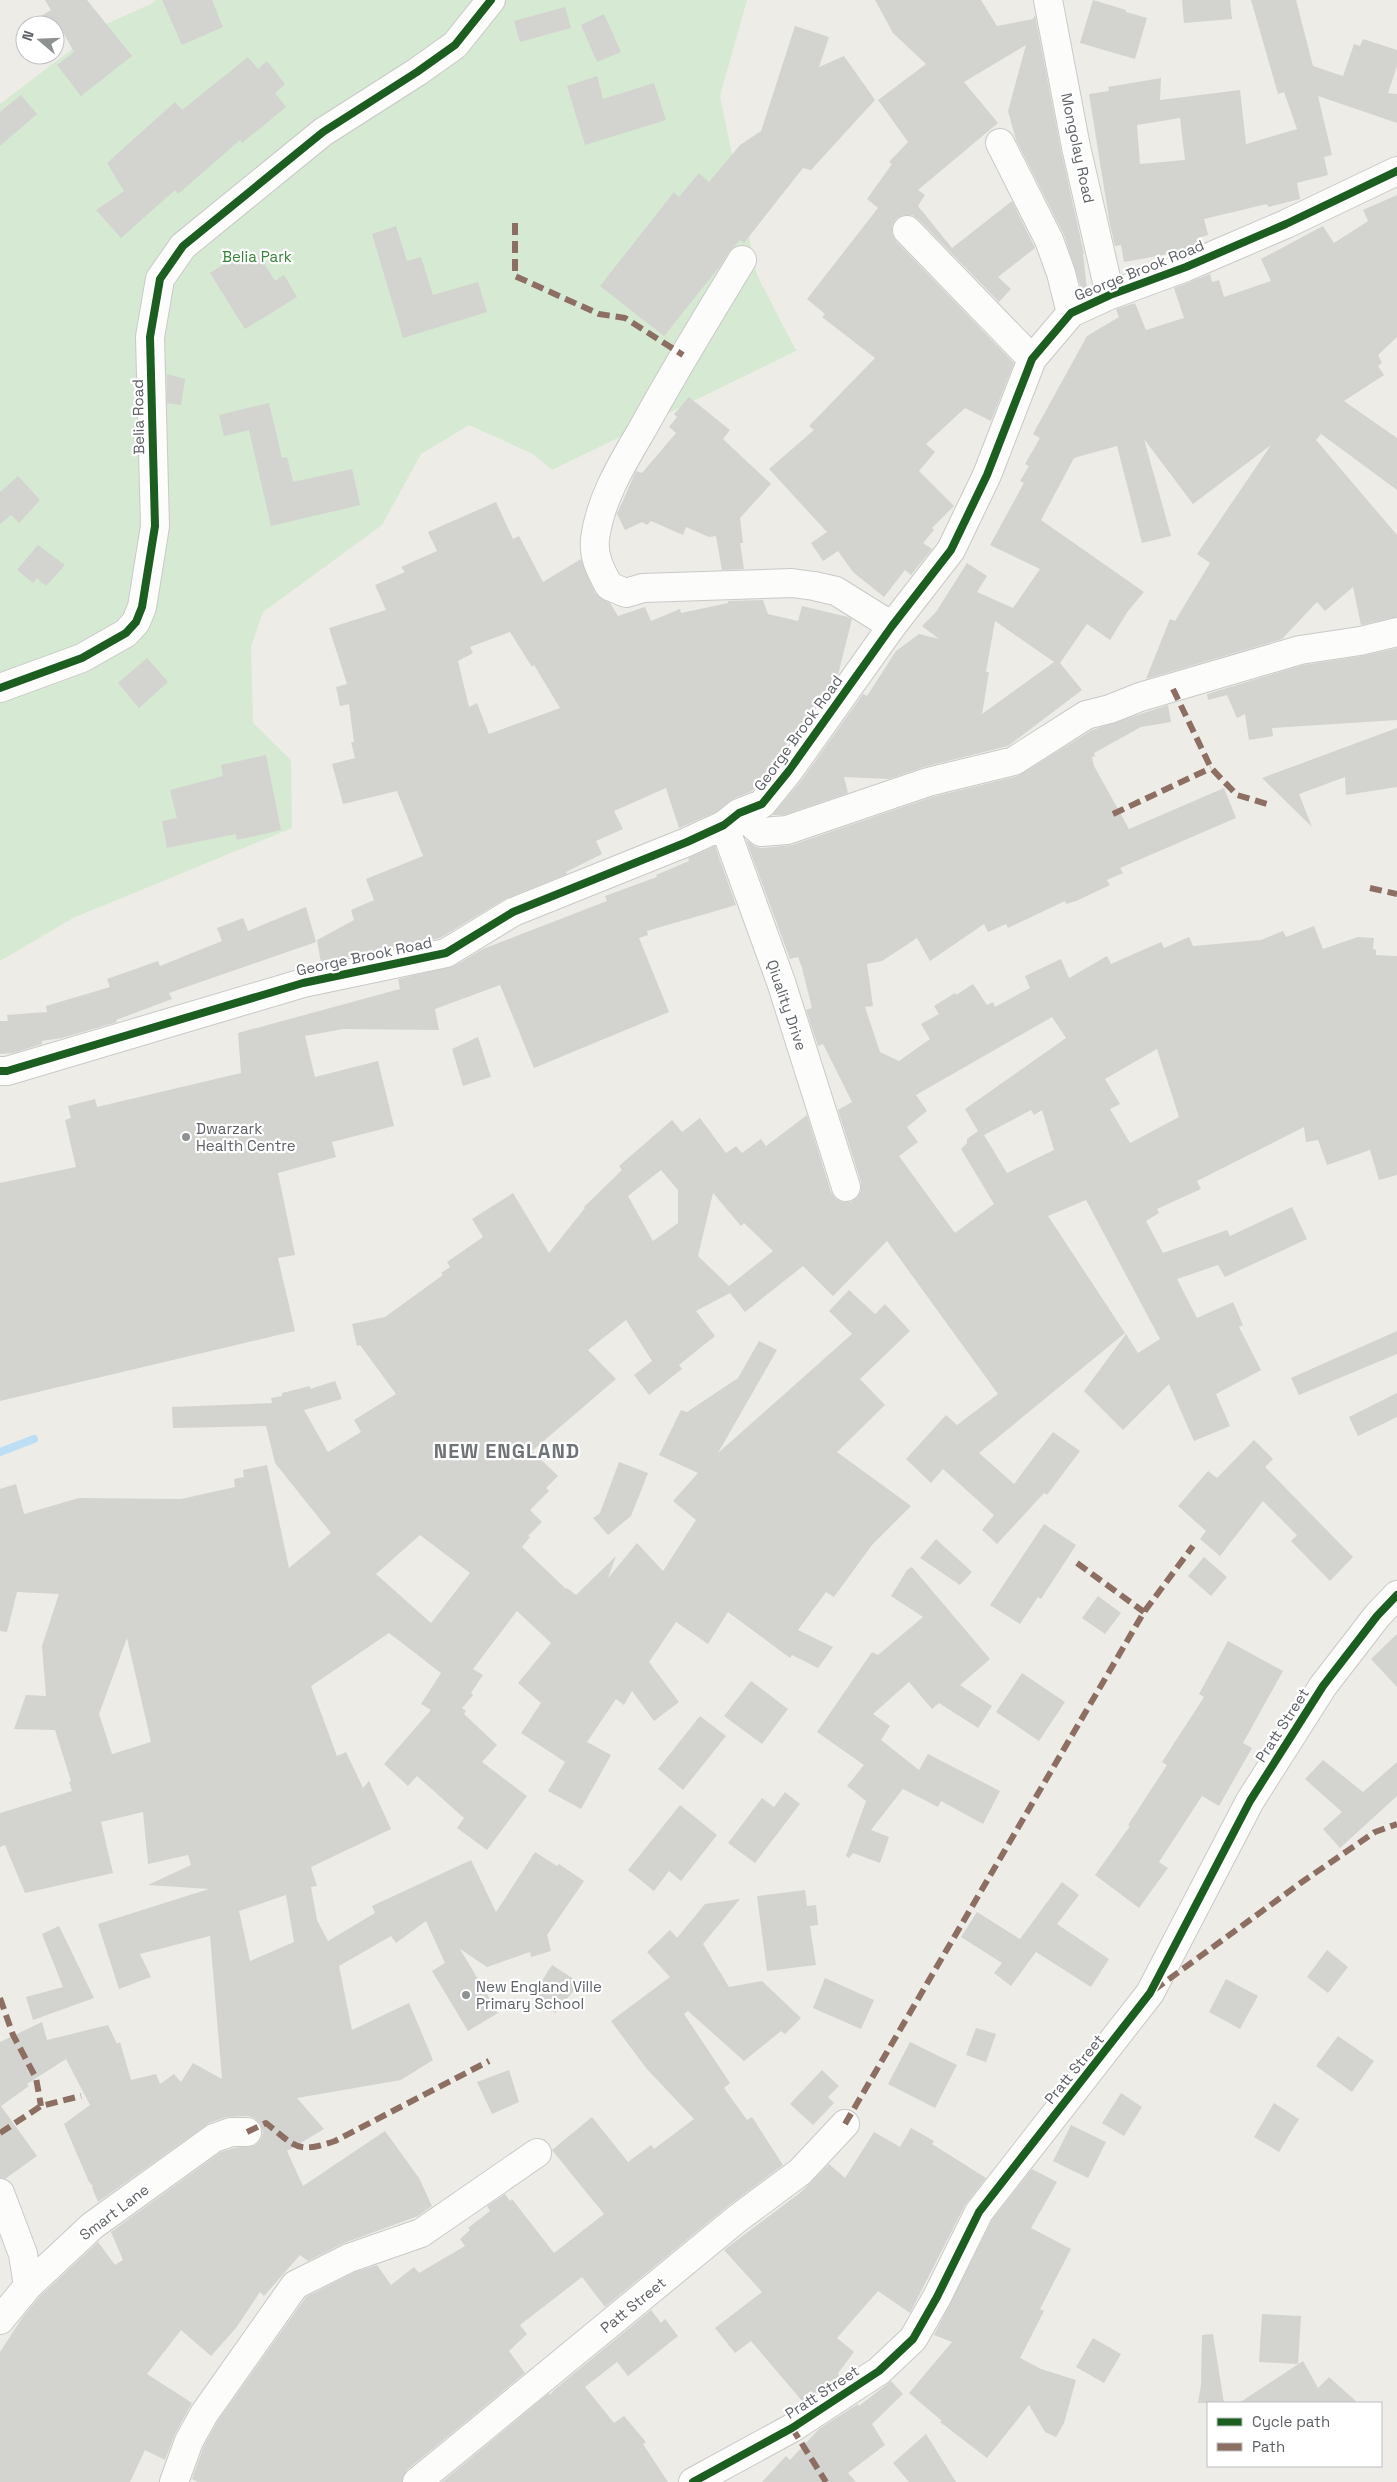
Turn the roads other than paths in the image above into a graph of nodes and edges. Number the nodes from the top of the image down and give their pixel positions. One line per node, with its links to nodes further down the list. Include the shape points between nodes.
1 (491, 0): 12 (street, Belia Road, via 454,45 323,132 183,246 160,279 150,337 155,526 142,608 126,633 82,658)
2 (1048, 0): 7 (street, Mongolay Road, via 1076,147)
3 (1000, 143): 8 (street, via 1049,240)
4 (1397, 171): 7 (street, George Brook Road, via 1277,228)
5 (907, 230): 9 (street)
6 (742, 260): 10 (street, via 683,355 625,459 600,512 595,541 596,559 609,586 626,593 643,588 792,583 836,591)
7 (1110, 295): 8 (street, George Brook Road)
8 (1071, 313): 9 (street, George Brook Road)
9 (1032, 359): 10 (street, George Brook Road, via 987,475 951,550)
10 (892, 626): 13 (street, George Brook Road, via 762,804)
11 (1397, 632): 13 (street, via 1300,650 1086,715 1014,761 928,782 787,830 761,832)
12 (0, 688)
13 (732, 819): 14 (street, George Brook Road, via 687,842 513,912 446,953 303,983); 15 (street, Qiuality Drive)
14 (0, 1071)
15 (846, 1187)
16 (1397, 1595): 25 (street, Pratt Street, via 1323,1686 1250,1801 1150,1993 979,2212 913,2339 879,2371 792,2428)
17 (845, 2124): 24 (street, Patt Street, via 800,2172 738,2218)
18 (247, 2132): 21 (street, Smart Lane, via 231,2132 214,2138 92,2226)
19 (537, 2153): 23 (street, via 421,2233 349,2258 295,2285 223,2384 190,2441)
20 (0, 2193): 21 (street, via 23,2254)
21 (28, 2286): 22 (street, Smart Lane)
22 (0, 2320)
23 (174, 2482)
24 (417, 2482)
25 (693, 2482)

